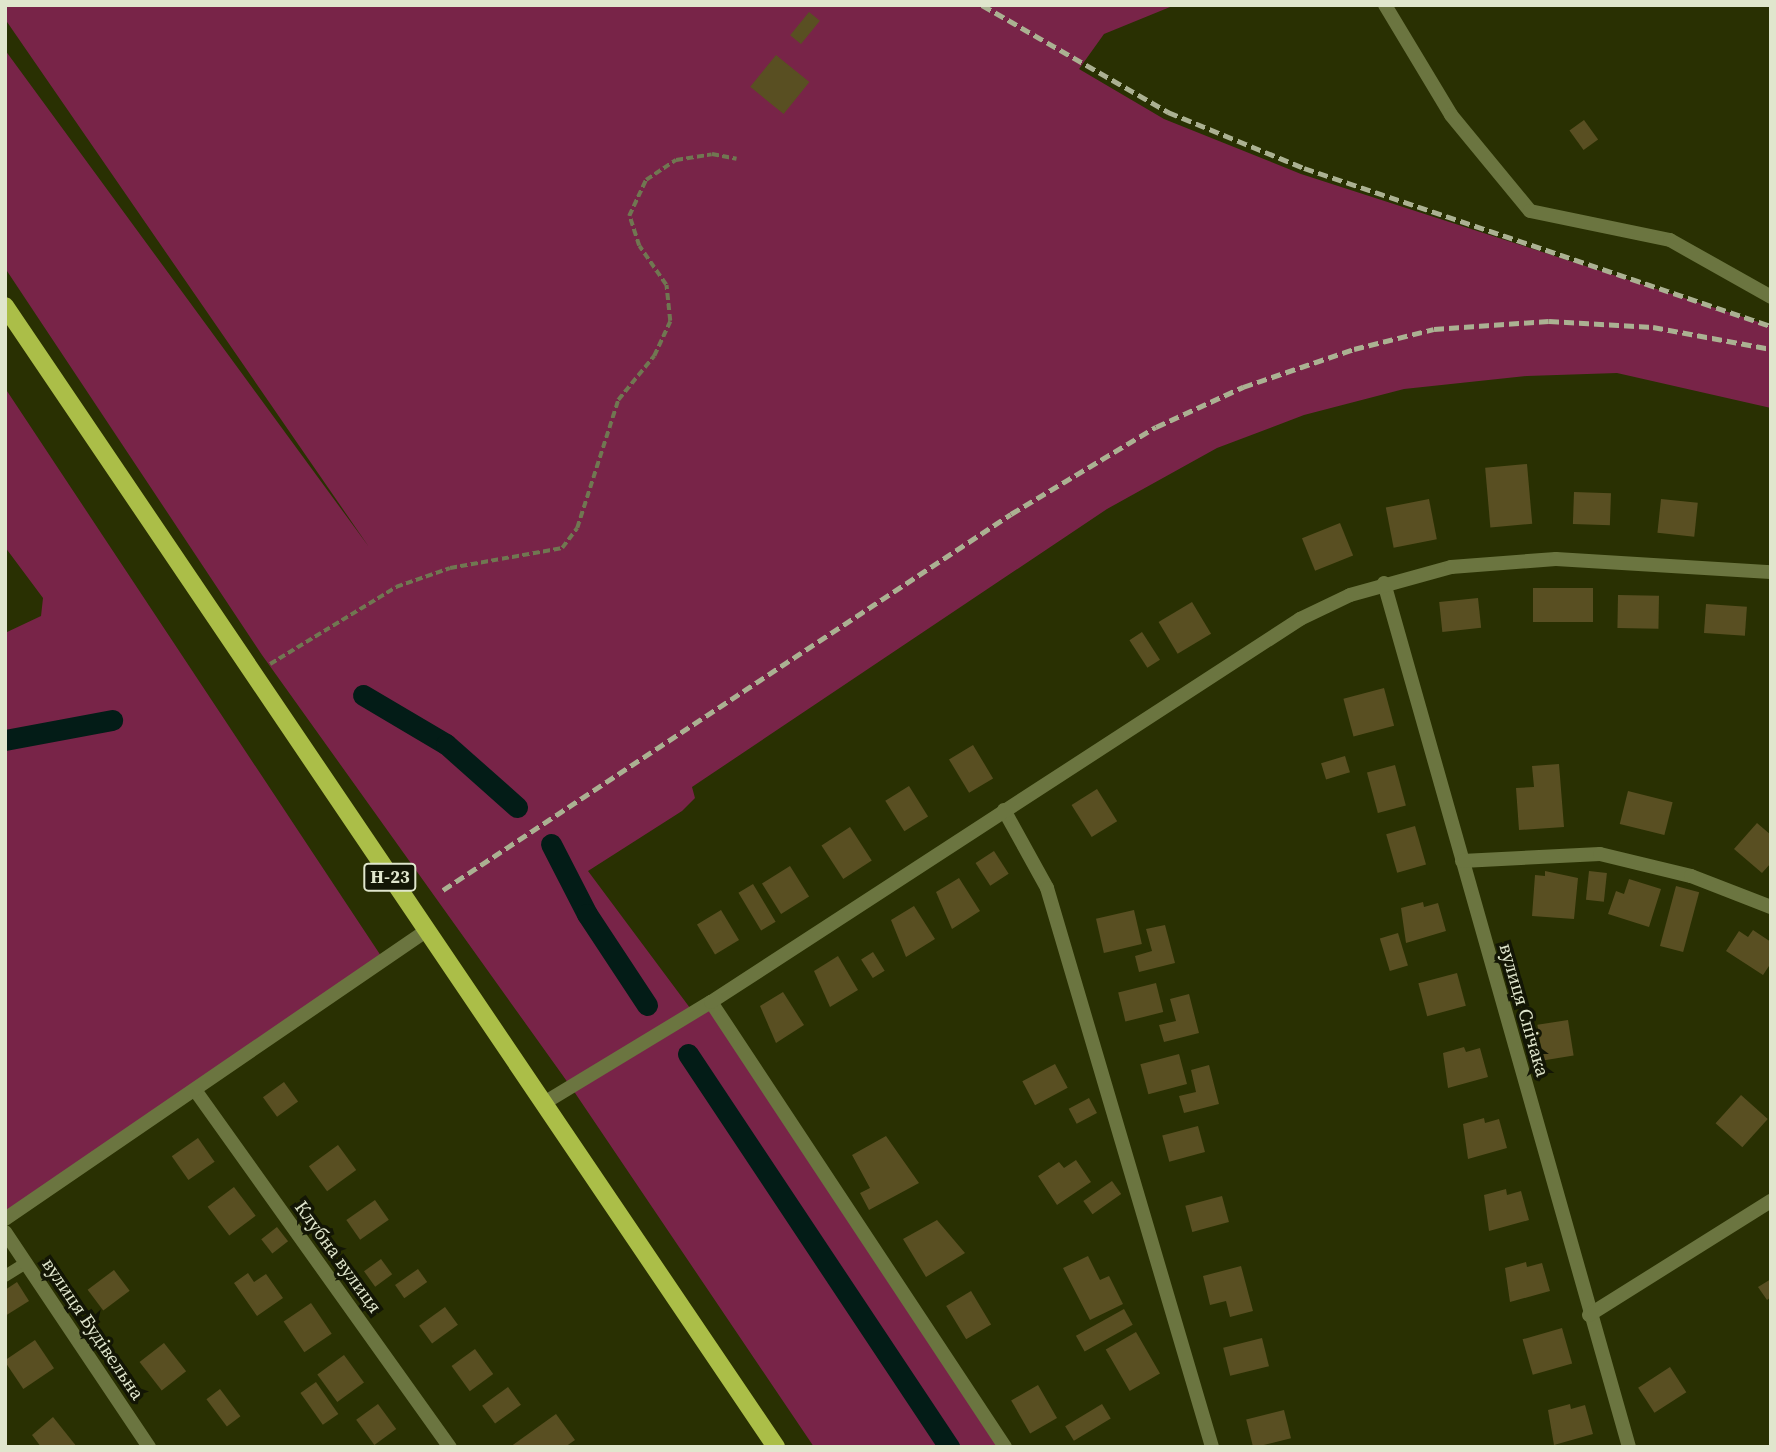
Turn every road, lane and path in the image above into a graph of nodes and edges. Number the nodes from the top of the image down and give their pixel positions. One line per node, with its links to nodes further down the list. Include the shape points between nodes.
1 (1385, 5): 3 (street, via 1451,115 1530,211 1670,240)
2 (737, 159): 7 (path, via 712,154 676,160 646,180 629,216 639,246 666,285 670,321 654,356 618,400 577,528 562,548 450,568 396,586)
3 (1771, 297)
4 (5, 306): 7 (main road, Н-23)
5 (1771, 572): 6 (street, via 1556,559 1451,567)
6 (1384, 583): 8 (street, via 1300,619); 9 (street, вулиця Спічака)
7 (253, 675): 11 (main road, Н-23)
8 (1004, 810): 12 (street); 25 (street, via 1047,888)
9 (1462, 860): 10 (street, via 1600,854 1691,876); 20 (street, вулиця Спічака)
10 (1771, 907)
11 (426, 931): 13 (street); 14 (main road, Н-23)
12 (710, 1002): 14 (street); 24 (street)
13 (195, 1090): 16 (street); 22 (street, Клубна вулиця)
14 (544, 1103): 23 (main road, Н-23)
15 (1771, 1201): 20 (street)
16 (5, 1219)
17 (5, 1232): 18 (street, вулиця Будівельна)
18 (26, 1263): 19 (lane); 21 (street, вулиця Будівельна)
19 (5, 1276)
20 (1589, 1315): 26 (street, вулиця Спічака)
21 (149, 1447)
22 (450, 1447)
23 (776, 1447)
24 (1005, 1447)
25 (1212, 1447)
26 (1629, 1447)

